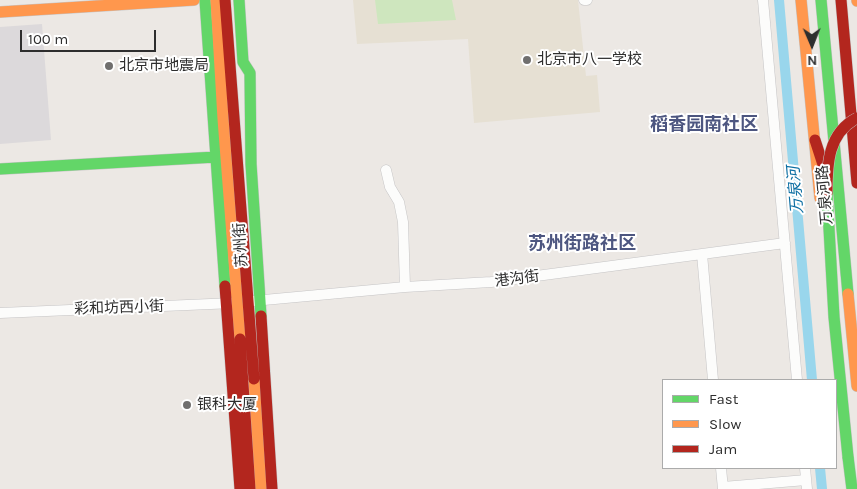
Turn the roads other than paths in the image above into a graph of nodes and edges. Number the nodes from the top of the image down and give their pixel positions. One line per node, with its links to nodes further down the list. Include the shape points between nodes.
1 (194, 0): 10 (main road)
2 (205, 0): 13 (main road, 苏州街)
3 (216, 0): 21 (main road, 苏州街, via 223,119)
4 (225, 0): 21 (main road, 苏州街)
5 (239, 0): 21 (main road, 苏州街, via 243,62 250,73 250,164)
6 (763, 0): 18 (street)
7 (801, 0): 12 (main road, 万泉河路)
8 (821, 0): 17 (main road, 万泉河路)
9 (841, 0): 16 (main road)
10 (0, 12)
11 (857, 118): 37 (main road, bridge, via 846,123 833,142 827,203 832,302)
12 (815, 140): 17 (main road); 25 (main road, 万泉河路)
13 (216, 157): 14 (main road); 21 (main road, 苏州街)
14 (0, 169)
15 (386, 170): 20 (street, via 390,187 400,202)
16 (857, 184)
17 (843, 227): 26 (main road, 万泉河路)
18 (784, 243): 19 (street, 港沟街); 24 (street)
19 (702, 254): 20 (street, 港沟街, via 492,282); 23 (street)
20 (405, 288): 21 (street, 港沟街)
21 (243, 302): 22 (street, 彩和坊西小街); 32 (main road, 苏州街); 33 (main road, 苏州街); 34 (main road, 苏州街); 35 (main road, 苏州街)
22 (0, 313)
23 (713, 379)
24 (797, 379)
25 (835, 379)
26 (857, 386)
27 (837, 404): 36 (main road)
28 (721, 469): 31 (street)
29 (805, 469): 30 (street)
30 (806, 484): 31 (street)
31 (723, 488)
32 (240, 489)
33 (250, 489)
34 (261, 489)
35 (272, 489)
36 (844, 489)
37 (852, 489)

